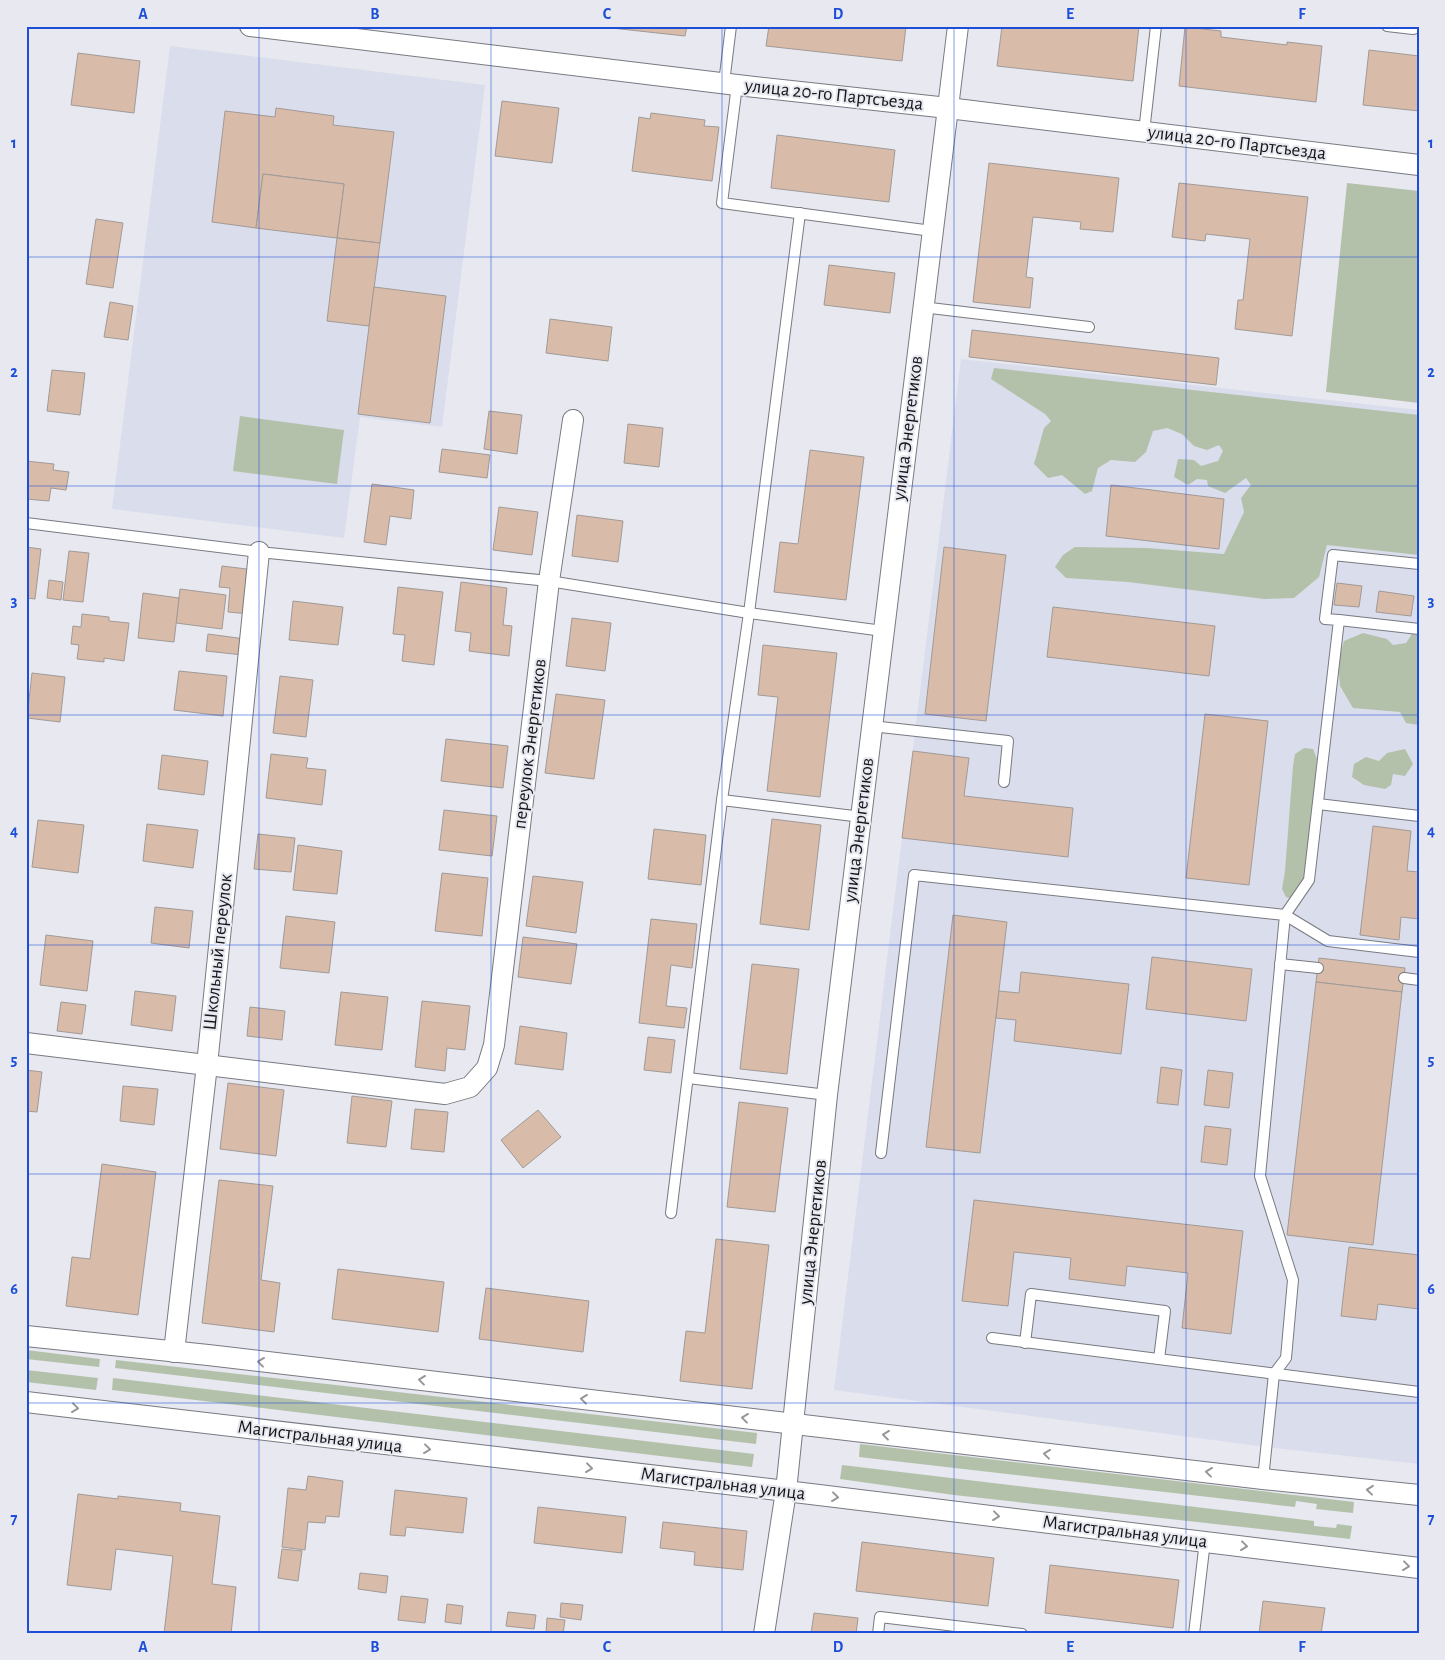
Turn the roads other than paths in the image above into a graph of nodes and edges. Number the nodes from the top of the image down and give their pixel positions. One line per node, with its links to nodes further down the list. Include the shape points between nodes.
1 (250, 26): 7 (street, улица 20-го Партсъезда)
2 (731, 26): 8 (lane)
3 (958, 26): 9 (street, улица Энергетиков)
4 (1156, 26): 10 (lane)
5 (1387, 26): 6 (lane)
6 (1419, 27)
7 (318, 30): 8 (street, улица 20-го Партсъезда)
8 (731, 84): 9 (street, улица 20-го Партсъезда); 12 (lane, via 722,203)
9 (948, 108): 10 (street, улица 20-го Партсъезда); 13 (street, улица Энергетиков)
10 (1144, 132): 11 (street, улица 20-го Партсъезда)
11 (1419, 165)
12 (800, 213): 13 (lane); 21 (lane)
13 (932, 231): 14 (street, улица Энергетиков)
14 (922, 307): 15 (lane); 24 (street, улица Энергетиков)
15 (1089, 328)
16 (573, 420): 20 (street, переулок Энергетиков)
17 (26, 522): 18 (lane)
18 (259, 552): 20 (lane); 38 (street, Школьный переулок)
19 (1419, 564): 22 (lane, via 1333,555 1325,619)
20 (549, 582): 21 (lane); 38 (street, переулок Энергетиков, via 494,1045 487,1068 470,1087 445,1094)
21 (749, 613): 24 (lane); 27 (lane)
22 (1339, 620): 23 (lane); 28 (lane)
23 (1419, 630)
24 (883, 631): 25 (street, улица Энергетиков)
25 (871, 726): 26 (lane, via 1008,741); 30 (street, улица Энергетиков)
26 (1004, 782)
27 (722, 800): 30 (lane); 39 (lane)
28 (1318, 804): 29 (lane); 31 (lane, via 1309,880)
29 (1419, 816)
30 (862, 817): 40 (street, улица Энергетиков)
31 (1285, 915): 32 (lane, via 1328,941); 33 (lane); 41 (lane, via 914,875)
32 (1419, 952)
33 (1280, 964): 34 (lane); 48 (lane, via 1260,1176 1293,1280 1286,1358)
34 (1318, 968)
35 (1404, 978): 36 (lane)
36 (1419, 980)
37 (26, 1043): 38 (street)
38 (207, 1065): 46 (street, Школьный переулок)
39 (688, 1078): 40 (lane); 42 (lane)
40 (827, 1095): 51 (street, улица Энергетиков)
41 (881, 1153)
42 (671, 1213)
43 (26, 1336): 46 (street)
44 (992, 1338): 45 (lane)
45 (1025, 1343): 47 (lane); 47 (lane, via 1031,1294 1050,1296 1165,1311)
46 (174, 1352): 51 (street, one-way to 46)
47 (1159, 1359): 48 (lane)
48 (1274, 1374): 49 (lane); 52 (lane)
49 (1419, 1392)
50 (26, 1402): 53 (street, Магистральная улица, one-way to 53)
51 (793, 1424): 52 (street, one-way to 51); 53 (street, улица Энергетиков)
52 (1263, 1479): 54 (street, one-way to 52)
53 (786, 1491): 55 (street, Магистральная улица, one-way to 55); 57 (street, улица Энергетиков)
54 (1419, 1495)
55 (1205, 1542): 56 (street, Магистральная улица, one-way to 56); 60 (lane)
56 (1419, 1568)
57 (764, 1634)
58 (878, 1634): 59 (lane, via 880,1617)
59 (1022, 1634)
60 (1194, 1634)

